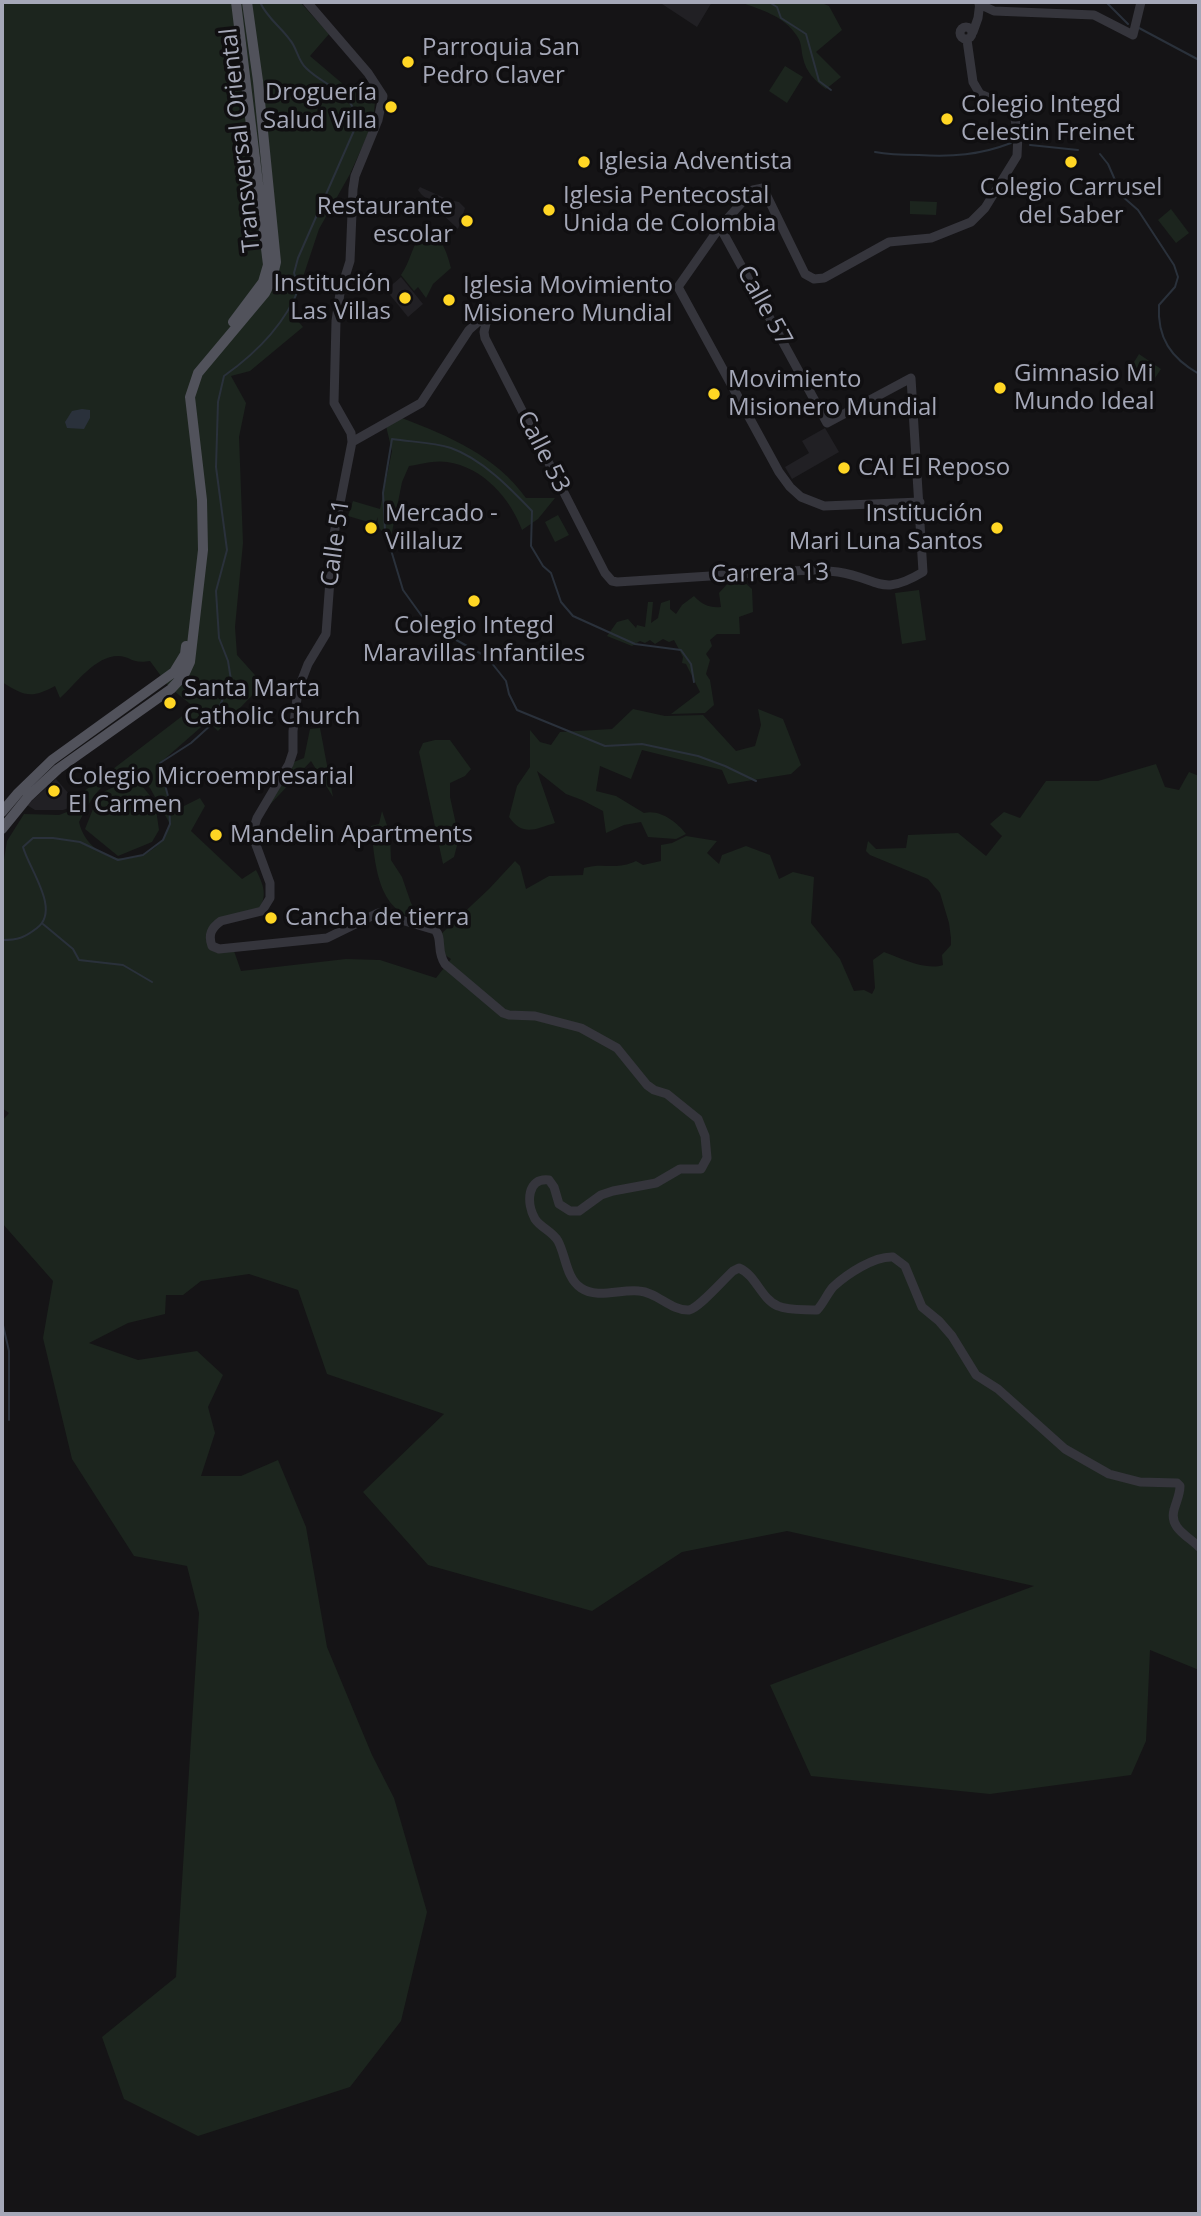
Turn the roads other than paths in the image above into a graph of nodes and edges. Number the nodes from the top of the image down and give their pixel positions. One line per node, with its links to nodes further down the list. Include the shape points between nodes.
1 (236, 2): 10 (main road, Transversal Oriental, via 268,265 258,289 191,371 185,391 197,547 185,654 167,677 45,766)
2 (247, 2): 11 (main road, Transversal Oriental, via 276,262 265,293 198,373 192,387 191,419 204,532 190,662 175,685 58,769)
3 (307, 2): 7 (street, via 383,96 355,176 350,261 336,321 334,403)
4 (1141, 2): 5 (street, via 1134,33 1094,15 994,11)
5 (980, 3): 6 (street, via 978,18 968,34 973,82 980,94 1008,106 1018,134 1017,156 971,222 931,238 889,242 818,279 805,274 764,188 752,190)
6 (720, 227): 8 (street, via 678,288 779,471 801,497 824,506); 8 (street, Calle 57, via 827,423 911,378)
7 (352, 442): 9 (street, Calle 53, via 421,403 470,330 488,319 485,338); 12 (street, Calle 51, via 333,539 326,634 298,690 289,764 252,834 270,883 270,898 262,911 220,921 212,929 212,945 310,942 378,913 435,930 445,964 503,1013 536,1016 587,1031 617,1048 647,1085 684,1106 702,1125 707,1158 703,1167 680,1169 656,1184 601,1195 570,1211 559,1203 550,1180 534,1183 530,1192 533,1216 558,1241 573,1283 589,1293 641,1291 687,1310 741,1269 778,1306 817,1310 845,1278 878,1259 893,1257 905,1266 922,1307 952,1336 976,1375 1065,1449 1110,1474 1140,1482 1177,1483 1180,1493 1174,1522)
8 (920, 502): 9 (street, Carrera 13, via 923,572 893,586 838,572 805,570)
9 (612, 581)
10 (2, 812)
11 (2, 829)
12 (1199, 1547)

